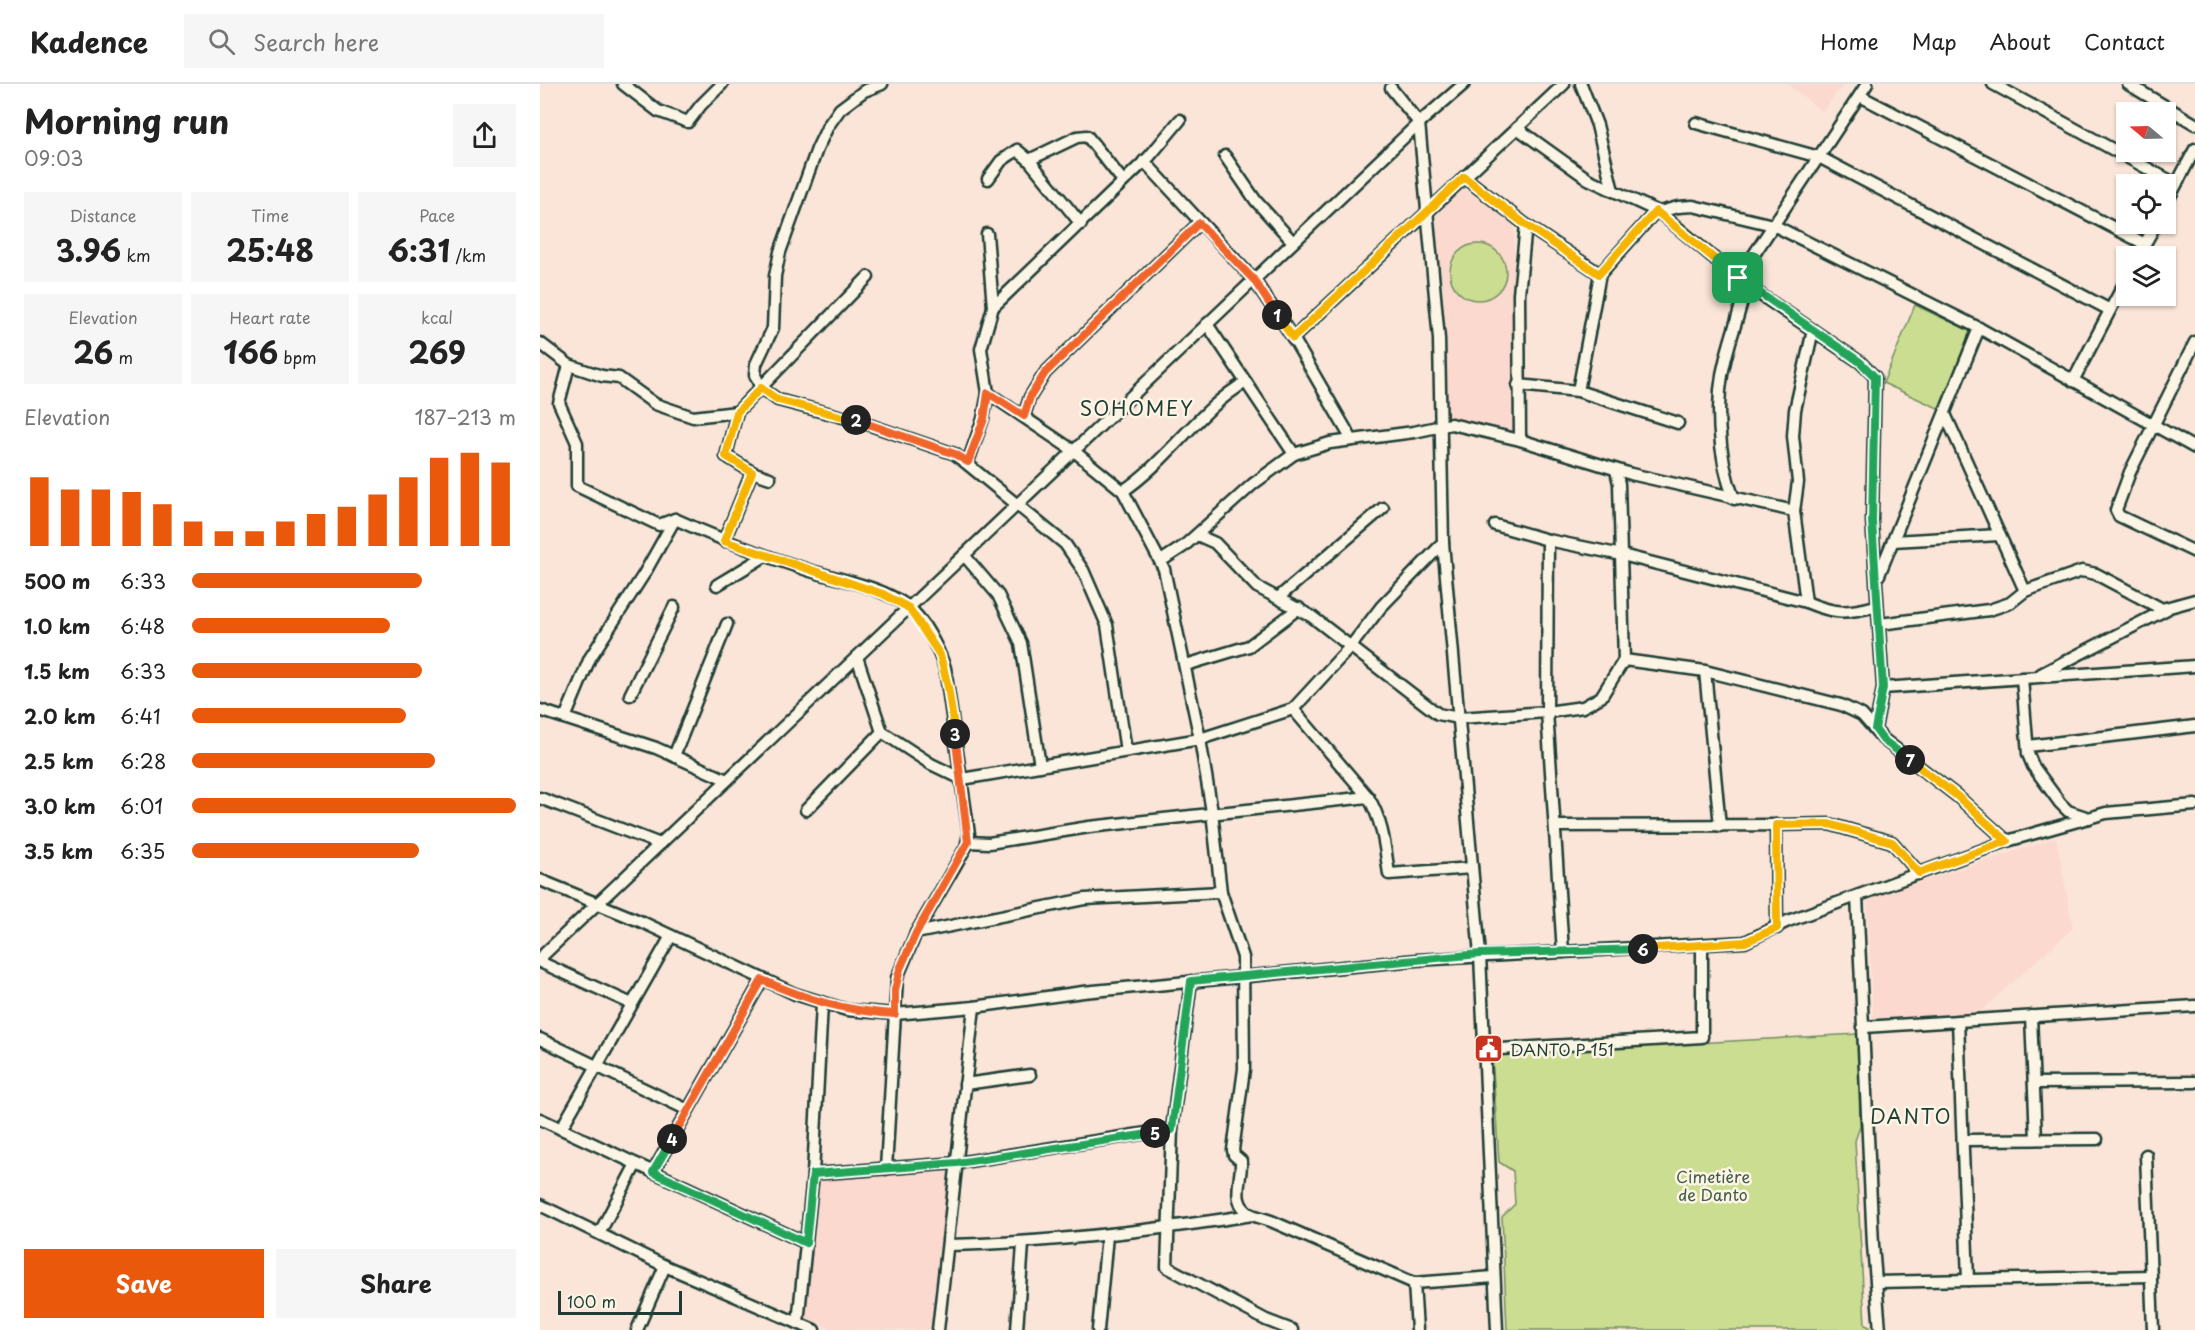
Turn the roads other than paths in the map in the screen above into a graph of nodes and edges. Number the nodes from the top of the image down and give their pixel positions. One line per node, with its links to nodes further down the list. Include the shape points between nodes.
1 (623, 84): 2 (street, via 658,111 688,122)
2 (722, 84)
3 (882, 84): 56 (street, via 864,91 840,109 817,149 780,252 775,276 774,328 756,364 755,375)
4 (1464, 84): 14 (street)
5 (1564, 84): 17 (street)
6 (1581, 84): 28 (street, via 1597,125)
7 (1867, 84): 12 (street)
8 (1993, 84): 23 (street)
9 (2128, 84): 11 (street)
10 (1391, 88): 14 (street)
11 (2144, 88): 16 (street)
12 (1860, 96): 20 (street); 38 (street)
13 (1180, 120): 22 (street)
14 (1419, 123): 29 (street); 37 (street)
15 (1696, 123): 20 (street)
16 (2195, 123)
17 (1517, 128): 24 (street); 28 (street, via 1569,167)
18 (2195, 149): 27 (street)
19 (1225, 156): 37 (street, via 1256,201)
20 (1819, 157): 34 (street); 45 (street)
21 (1029, 160): 25 (street, via 1017,150 1001,161); 26 (street, via 1087,136); 32 (street)
22 (1144, 161): 26 (street); 31 (street)
23 (2158, 174)
24 (1464, 177): 29 (street); 33 (street)
25 (988, 179)
26 (1124, 182): 32 (street)
27 (2176, 184)
28 (1613, 191): 30 (street)
29 (1428, 210): 49 (street); 63 (street, via 1439,339)
30 (1658, 212): 34 (street, via 1693,207); 39 (street); 42 (street)
31 (1199, 223): 41 (street); 61 (street, via 1045,373)
32 (1081, 224): 44 (street)
33 (1526, 225): 39 (street); 55 (street, via 1519,294)
34 (1773, 225): 42 (street); 47 (street)
35 (987, 234): 44 (street)
36 (2150, 234): 38 (street)
37 (1293, 242): 41 (street)
38 (2145, 244)
39 (1599, 274): 57 (street)
40 (868, 277): 56 (street)
41 (1254, 280): 46 (street); 49 (street)
42 (1742, 281): 48 (street); 75 (street, via 1721,386 1721,438)
43 (2116, 299): 45 (street)
44 (993, 307): 58 (street, via 981,349)
45 (2110, 310): 53 (street)
46 (1208, 324): 54 (street); 68 (street)
47 (1979, 328): 53 (street); 60 (street)
48 (1813, 330): 82 (street, via 1795,410 1793,436 1798,482); 98 (street, via 1875,377 1872,521)
49 (1293, 338): 65 (street)
50 (540, 343): 52 (street)
51 (2195, 344): 64 (street)
52 (569, 365): 59 (street, via 620,378 655,404 693,417); 83 (street, via 559,403 577,443 577,486 659,525)
53 (2073, 381): 64 (street)
54 (1246, 382): 69 (street); 77 (street, via 1222,398 1159,464)
55 (1518, 385): 57 (street); 66 (street)
56 (761, 388): 59 (street); 70 (street, via 778,400 885,429)
57 (1578, 392): 62 (street)
58 (988, 393): 61 (street); 70 (street, via 984,419)
59 (737, 412): 72 (street, via 726,456)
60 (1945, 414): 87 (street); 90 (street)
61 (1024, 416): 68 (street)
62 (1678, 423)
63 (1439, 426): 65 (street); 66 (street, via 1458,424); 92 (street)
64 (2152, 426): 67 (street); 93 (street, via 2116,510 2119,516)
65 (1352, 440): 69 (street)
66 (1520, 440): 71 (street)
67 (2195, 448)
68 (1074, 451): 77 (street); 80 (street)
69 (1294, 454): 84 (street)
70 (968, 462): 80 (street)
71 (1616, 470): 73 (street); 76 (street)
72 (752, 472): 74 (street); 89 (street)
73 (1630, 474): 76 (street); 78 (street)
74 (770, 477)
75 (1728, 482): 78 (street); 79 (street)
76 (1619, 484): 95 (street)
77 (1123, 491): 97 (street)
78 (1719, 495): 79 (street)
79 (1734, 499): 82 (street)
80 (1018, 504): 94 (street); 131 (street, via 1074,555 1107,625)
81 (1383, 508): 101 (street)
82 (1794, 511): 103 (street)
83 (675, 519): 89 (street); 124 (street, via 590,658)
84 (1211, 521): 86 (street); 91 (street)
85 (1495, 525): 88 (street)
86 (1197, 535): 91 (street); 97 (street)
87 (1999, 535): 90 (street); 100 (street)
88 (1548, 540): 95 (street); 123 (street)
89 (724, 541): 96 (street)
90 (1893, 541): 98 (street)
91 (1215, 543): 101 (street, via 1249,581)
92 (1443, 543): 111 (street); 125 (street)
93 (2195, 552)
94 (964, 555): 106 (street); 133 (street, via 998,595 1021,643)
95 (1622, 555): 103 (street); 113 (street)
96 (765, 556): 99 (street); 106 (street, via 883,594)
97 (1161, 561): 114 (street)
98 (1878, 578): 104 (street)
99 (717, 585)
100 (2025, 591): 108 (street, via 2089,572); 110 (street, via 2010,603 1989,610)
101 (1279, 597): 107 (street)
102 (2195, 600): 108 (street)
103 (1806, 602): 104 (street, via 1833,613)
104 (1876, 606): 110 (street)
105 (674, 607): 120 (street)
106 (909, 608): 112 (street); 134 (street, via 931,638 945,668)
107 (1299, 608): 111 (street); 114 (street, via 1249,646)
108 (2167, 609): 117 (street)
109 (727, 624): 132 (street)
110 (1880, 624): 119 (street)
111 (1351, 646): 121 (street); 125 (street, via 1432,710)
112 (857, 657): 128 (street); 135 (street)
113 (1624, 660): 116 (street); 123 (street, via 1601,696 1583,707)
114 (1186, 665): 129 (street)
115 (2195, 666): 117 (street)
116 (1705, 671): 127 (street, via 1841,705 1862,716); 144 (street)
117 (2035, 677): 118 (street)
118 (2022, 678): 119 (street); 130 (street)
119 (1883, 688): 127 (street)
120 (630, 695)
121 (1293, 709): 129 (street); 136 (street)
122 (540, 710): 124 (street)
123 (1547, 712): 125 (street); 143 (street)
124 (565, 718): 132 (street)
125 (1459, 718): 148 (street)
126 (2195, 726): 130 (street)
127 (1875, 729): 145 (street, via 1883,740 1957,796)
128 (882, 732): 134 (street); 139 (street)
129 (1200, 739): 131 (street); 140 (street)
130 (2028, 746): 141 (street, via 2033,766 2060,803 2068,811)
131 (1126, 751): 133 (street)
132 (674, 756): 135 (street)
133 (1040, 766): 134 (street)
134 (962, 779): 146 (street)
135 (727, 780): 147 (street)
136 (1368, 797): 140 (street); 148 (street, via 1381,822 1389,874)
137 (540, 798): 147 (street)
138 (2195, 805): 141 (street)
139 (806, 810)
140 (1212, 812): 146 (street, via 989,843); 151 (street)
141 (2089, 818): 145 (street)
142 (1776, 825): 144 (street); 149 (street, via 1829,824 1892,842); 154 (street)
143 (1556, 826): 144 (street); 158 (street)
144 (1720, 826)
145 (2007, 841): 149 (street)
146 (968, 842): 155 (street)
147 (660, 844): 153 (street)
148 (1472, 868): 159 (street)
149 (1919, 873): 152 (street)
150 (540, 880): 153 (street)
151 (1221, 892): 155 (street, via 1085,899); 161 (street, via 1243,957)
152 (1857, 896): 154 (street); 171 (street)
153 (598, 903): 156 (street); 160 (street)
154 (1777, 928): 157 (street, via 1745,942)
155 (916, 933): 168 (street, via 897,978)
156 (671, 936): 162 (street); 164 (street)
157 (1702, 946): 158 (street); 173 (street, via 1702,1037)
158 (1563, 952): 159 (street)
159 (1480, 954): 161 (street); 173 (street)
160 (540, 960): 164 (street)
161 (1245, 976): 163 (street); 193 (street, via 1244,1069 1233,1150 1241,1161 1239,1205)
162 (762, 980): 165 (street); 179 (street)
163 (1191, 981): 167 (street); 182 (street)
164 (632, 1004): 174 (street)
165 (822, 1004): 168 (street); 191 (street)
166 (2195, 1006): 169 (street)
167 (974, 1007): 168 (street); 178 (street)
168 (895, 1014): 189 (street)
169 (2031, 1016): 170 (street); 177 (street)
170 (1958, 1021): 171 (street); 185 (street)
171 (1864, 1027): 204 (street)
172 (540, 1039): 174 (street)
173 (1484, 1050): 202 (street)
174 (597, 1066): 179 (street); 181 (street)
175 (1030, 1075): 178 (street)
176 (2195, 1082): 177 (street)
177 (2034, 1083): 184 (street)
178 (965, 1084): 187 (street)
179 (688, 1110): 190 (street)
180 (540, 1119): 181 (street)
181 (561, 1128): 188 (street)
182 (1172, 1130): 187 (street); 194 (street)
183 (2097, 1138): 184 (street)
184 (2036, 1139): 185 (street)
185 (1963, 1140): 203 (street)
186 (2146, 1155): 201 (street)
187 (957, 1163): 189 (street); 199 (street)
188 (636, 1164): 190 (street); 195 (street)
189 (886, 1169): 191 (street)
190 (653, 1172): 197 (street)
191 (813, 1174): 197 (street)
192 (540, 1205): 195 (street)
193 (1252, 1215): 194 (street); 205 (street)
194 (1169, 1228): 196 (street); 207 (street, via 1168,1269)
195 (600, 1232): 200 (street)
196 (1107, 1236): 198 (street); 212 (street)
197 (806, 1243): 206 (street)
198 (1023, 1244): 199 (street); 211 (street)
199 (948, 1245): 210 (street)
200 (665, 1266): 206 (street); 208 (street)
201 (2151, 1276): 203 (street); 217 (street)
202 (1494, 1277): 205 (street); 215 (street)
203 (1968, 1280): 204 (street)
204 (1877, 1282): 216 (street)
205 (1414, 1283): 214 (street)
206 (798, 1323): 209 (street)
207 (1267, 1325): 213 (street)
208 (637, 1330)
209 (814, 1330)
210 (938, 1330)
211 (1017, 1330)
212 (1098, 1330)
213 (1292, 1330)
214 (1417, 1330)
215 (1497, 1330)
216 (1880, 1330)
217 (2153, 1330)

